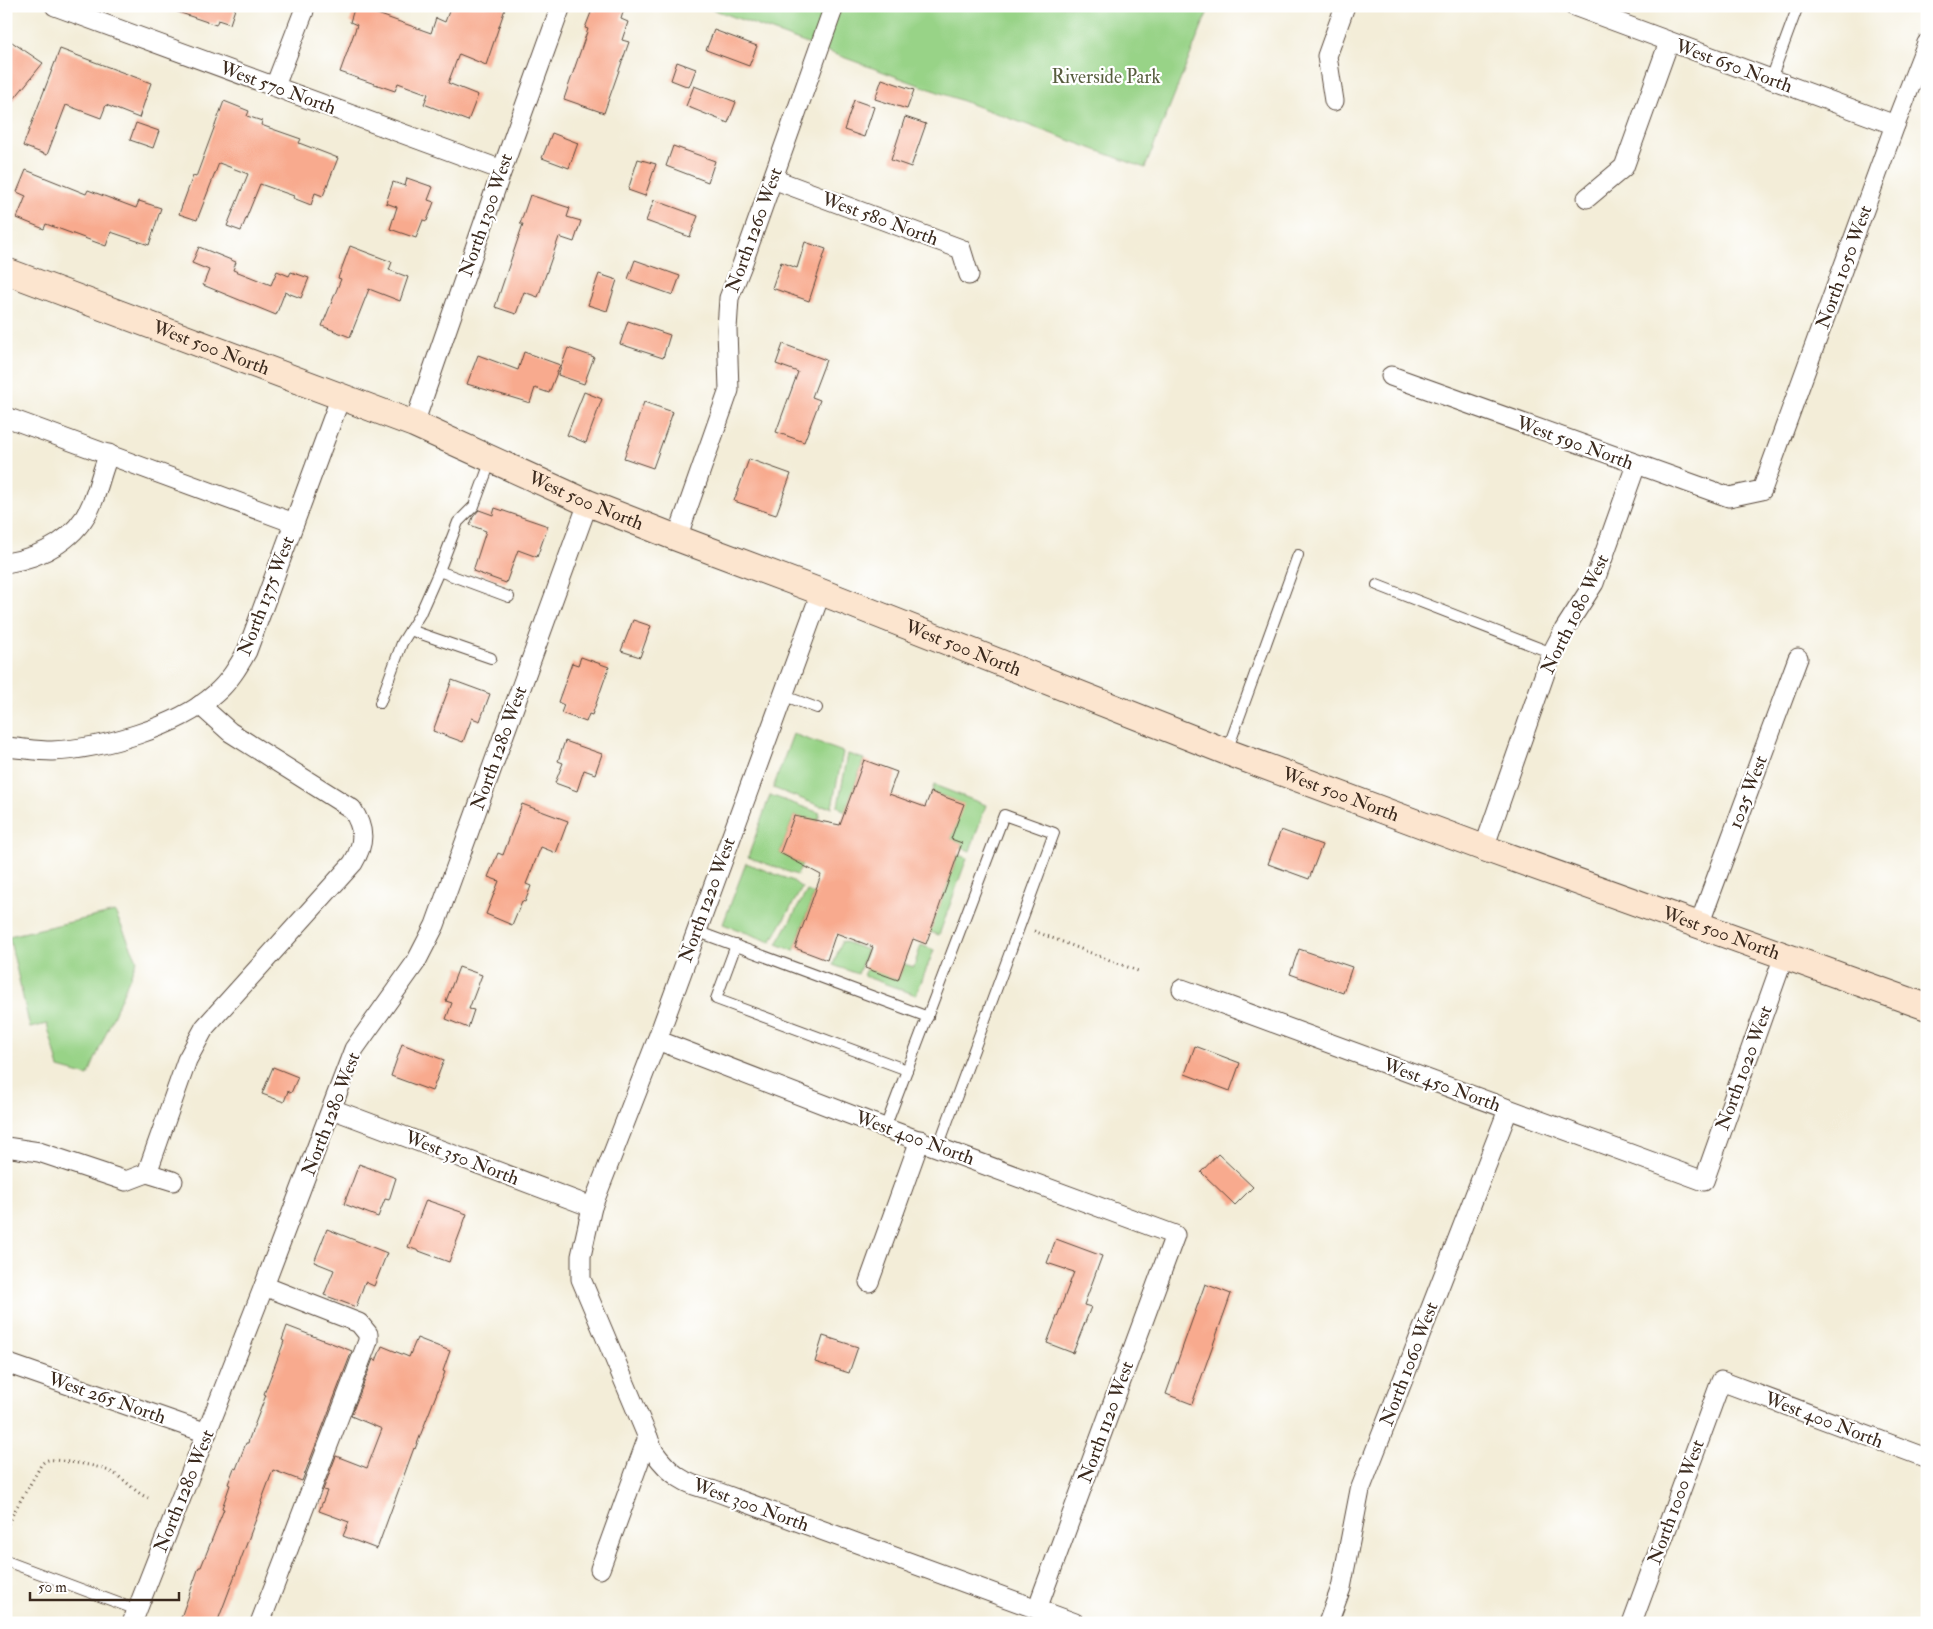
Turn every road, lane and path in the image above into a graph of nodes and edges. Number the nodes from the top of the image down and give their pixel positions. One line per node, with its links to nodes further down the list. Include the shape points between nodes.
1 (55, 6): 11 (street, West 570 North)
2 (561, 6): 14 (street, North 1300 West)
3 (1345, 6): 12 (street, via 1327,56)
4 (1574, 6): 8 (street, West 650 North)
5 (1798, 6): 10 (lane)
6 (304, 10): 11 (street)
7 (832, 12): 15 (street, North 1260 West)
8 (1669, 42): 10 (street, West 650 North); 16 (street, via 1624,167)
9 (1927, 44): 13 (street, North 1050 West)
10 (1772, 79): 13 (street, West 650 North)
11 (276, 86): 14 (street, West 570 North)
12 (1334, 101)
13 (1895, 125): 26 (street, North 1050 West)
14 (502, 170): 22 (street, North 1300 West)
15 (773, 179): 18 (street, West 580 North, via 961,249); 29 (street, North 1260 West, via 729,298 729,390)
16 (1588, 198)
17 (6, 271): 20 (street, West 500 North)
18 (969, 275)
19 (1391, 376): 25 (street, West 590 North)
20 (340, 396): 22 (street, West 500 North); 28 (street, North 1375 West)
21 (6, 418): 23 (street)
22 (414, 424): 24 (street, West 500 North)
23 (109, 454): 28 (street); 31 (street, via 92,502 68,537 28,560)
24 (491, 459): 27 (street, West 500 North); 32 (lane, via 474,506 458,522)
25 (1636, 465): 26 (street, West 590 North, via 1729,497); 37 (street, North 1080 West, via 1594,583)
26 (1762, 490)
27 (588, 503): 29 (street, West 500 North); 58 (street, North 1280 West, via 435,925 416,962 354,1048)
28 (294, 523): 42 (street, North 1375 West, via 247,651 234,674)
29 (677, 538): 34 (street, West 500 North)
30 (1298, 555): 45 (lane)
31 (6, 564)
32 (439, 571): 35 (lane); 36 (lane)
33 (1377, 585): 37 (lane)
34 (822, 592): 40 (street, North 1220 West); 45 (street, West 500 North)
35 (509, 597)
36 (410, 630): 38 (lane); 41 (lane)
37 (1552, 653): 46 (street, North 1080 West)
38 (491, 658)
39 (1798, 658): 47 (street, 1025 West)
40 (782, 695): 43 (lane); 49 (street, North 1220 West)
41 (380, 702)
42 (200, 705): 44 (street, North 1375 West, via 145,732 114,742 52,751); 64 (street, via 230,732 352,809 359,820 362,839 360,852 353,863 205,1027 187,1060)
43 (817, 708)
44 (6, 747)
45 (1227, 752): 46 (street, West 500 North)
46 (1484, 848): 47 (street, West 500 North)
47 (1699, 925): 51 (street, West 500 North)
48 (1020, 926): 52 (path); 55 (lane, via 1054,833 1004,815); 63 (lane)
49 (696, 931): 50 (lane); 56 (street, North 1220 West)
50 (736, 945): 55 (lane); 57 (lane, via 716,999)
51 (1784, 956): 54 (street, West 500 North); 66 (street, North 1020 West)
52 (1138, 971)
53 (1182, 989): 59 (street, West 450 North)
54 (1927, 1007)
55 (928, 1017): 57 (lane)
56 (657, 1040): 60 (street, West 400 North); 67 (street, North 1220 West)
57 (907, 1070): 60 (lane)
58 (332, 1109): 67 (street, West 350 North); 70 (street, North 1280 West)
59 (1508, 1110): 66 (street, West 450 North); 84 (street, North 1060 West, via 1360,1490 1341,1588)
60 (885, 1128): 61 (street, West 400 North)
61 (920, 1140): 63 (street, West 400 North); 69 (street)
62 (6, 1147): 64 (street, via 39,1152 126,1181)
63 (938, 1147): 68 (street, West 400 North)
64 (147, 1172): 65 (street)
65 (173, 1181)
66 (1704, 1181)
67 (592, 1207): 74 (street, West 300 North, via 581,1256 581,1279)
68 (1175, 1235): 80 (street, North 1120 West)
69 (869, 1282)
70 (264, 1286): 73 (street, North 1280 West); 82 (street, via 359,1324 368,1334 368,1342)
71 (6, 1363): 73 (street, West 265 North)
72 (1720, 1381): 75 (street, West 400 North); 85 (street, North 1000 West)
73 (207, 1433): 81 (street, North 1280 West)
74 (648, 1437): 79 (street); 80 (street, West 300 North, via 666,1468 699,1488)
75 (1927, 1458)
76 (148, 1498): 77 (path, via 111,1472 89,1464 46,1460)
77 (6, 1528)
78 (6, 1561): 81 (lane)
79 (600, 1569)
80 (1037, 1609): 83 (street, West 300 North)
81 (135, 1616)
82 (260, 1623)
83 (1074, 1623)
84 (1328, 1623)
85 (1632, 1623)

